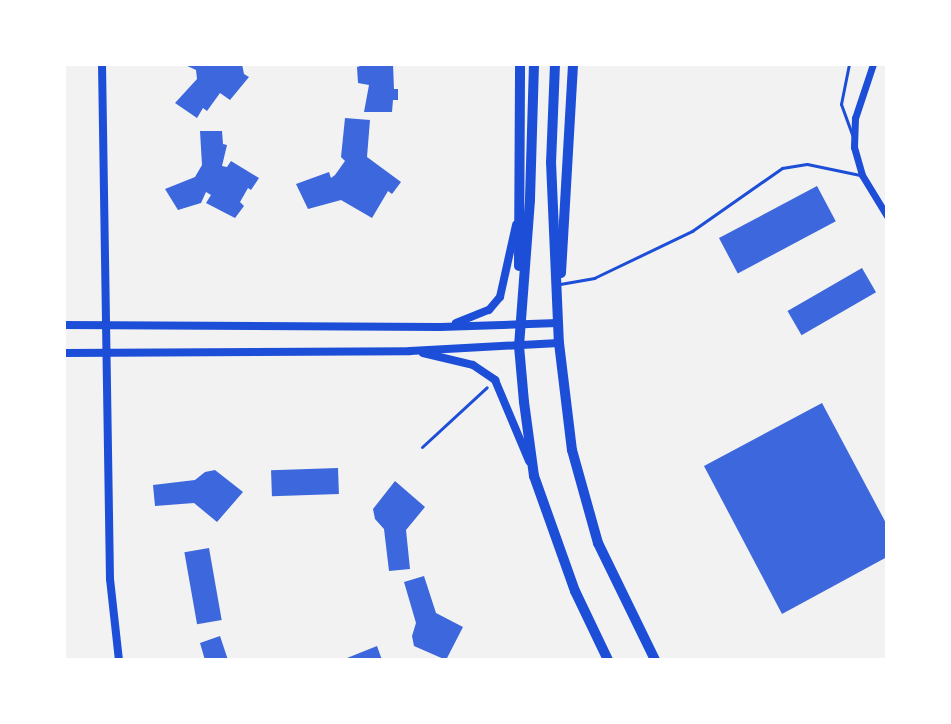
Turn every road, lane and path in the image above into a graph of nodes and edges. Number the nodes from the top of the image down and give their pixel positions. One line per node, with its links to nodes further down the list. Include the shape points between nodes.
1 (102, 64): 17 (street)
2 (520, 64): 11 (main road)
3 (534, 64): 13 (main road)
4 (555, 64): 14 (main road, via 551,162)
5 (573, 64): 12 (main road)
6 (849, 64): 8 (lane, via 841,104)
7 (873, 64): 8 (street, via 855,118)
8 (854, 140): 9 (street)
9 (862, 175): 10 (street); 12 (lane, via 807,164 782,168 692,231 594,278)
10 (887, 216)
11 (517, 217): 13 (main road); 18 (street, via 500,297 474,318)
12 (560, 284): 14 (main road)
13 (520, 312): 15 (main road)
14 (558, 323): 15 (street); 19 (main road)
15 (520, 324): 18 (street); 20 (main road)
16 (64, 325): 17 (street)
17 (108, 325): 18 (street); 22 (street)
18 (440, 327)
19 (559, 343): 20 (street); 29 (main road, via 572,450 598,543)
20 (519, 346): 21 (street); 26 (main road)
21 (410, 351): 22 (street); 24 (street, via 473,365)
22 (109, 352): 23 (street); 27 (street, via 110,579)
23 (64, 353)
24 (495, 380): 25 (path); 26 (street)
25 (422, 447)
26 (534, 476): 28 (main road, via 575,591)
27 (119, 660)
28 (608, 660)
29 (655, 660)

